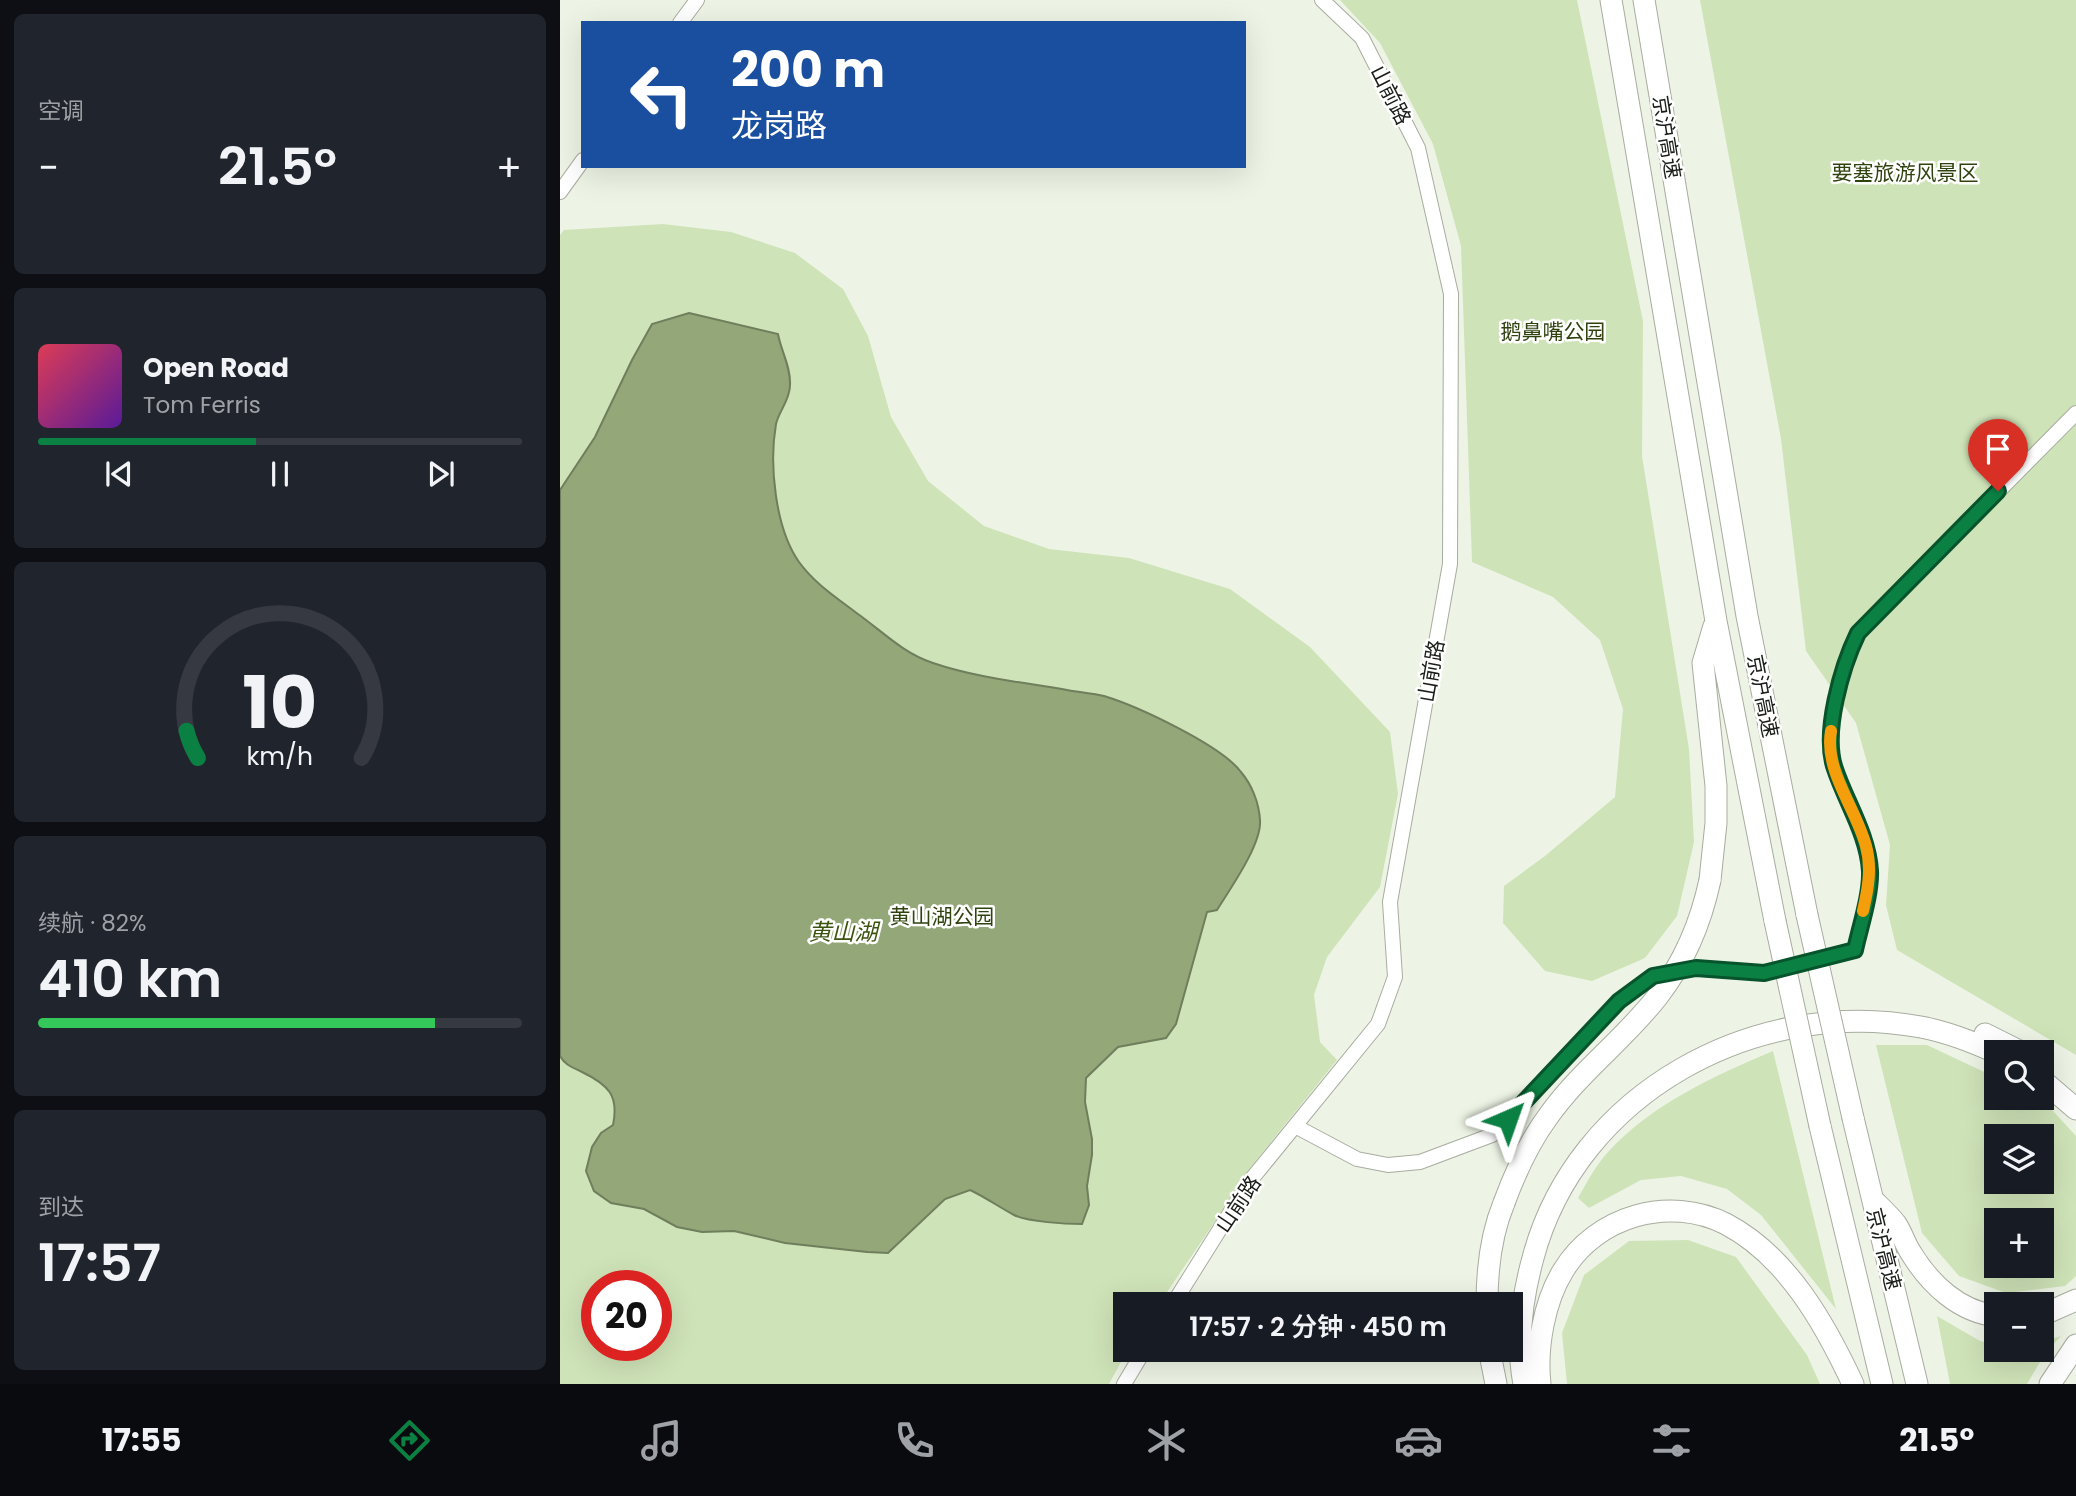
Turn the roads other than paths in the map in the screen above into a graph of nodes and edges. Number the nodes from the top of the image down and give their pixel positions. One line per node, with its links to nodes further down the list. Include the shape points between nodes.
1 (697, 0): 5 (street)
2 (1322, 0): 16 (street, 山前路, via 1362,38 1418,148 1451,294 1450,564 1390,902 1395,977 1378,1024)
3 (1611, 0): 9 (highway, 京沪高速)
4 (1644, 0): 17 (highway, 京沪高速, bridge, via 1764,702)
5 (681, 21)
6 (581, 163): 7 (street)
7 (560, 192)
8 (2076, 413): 16 (street, via 1858,633 1847,656 1830,738 1833,765 1866,845 1870,873 1855,950 1764,973 1696,968 1653,976 1619,1001 1493,1135 1420,1162 1388,1165 1357,1159)
9 (1716, 621): 20 (highway, bridge, via 1703,663 1716,823 1710,880 1696,931 1657,997 1574,1083 1520,1161 1499,1214); 35 (highway, 京沪高速, bridge, via 1775,921)
10 (1996, 1040): 18 (highway, bridge, via 1966,1026 1923,1015 1878,1010 1790,1016 1708,1041 1635,1083 1603,1111 1553,1176)
11 (1984, 1048): 18 (highway, bridge, via 1921,1027 1834,1023 1753,1037 1713,1053 1642,1093 1612,1119 1586,1150)
12 (2054, 1074): 14 (highway)
13 (2054, 1090): 15 (highway)
14 (2076, 1091)
15 (2076, 1109)
16 (1295, 1126): 19 (street, 山前路, via 1250,1181)
17 (1872, 1198): 24 (highway, via 1897,1225 1924,1273 1955,1301); 36 (highway, 京沪高速)
18 (1533, 1232): 21 (highway); 32 (highway, via 1521,1329)
19 (1181, 1292)
20 (1488, 1292)
21 (1513, 1292)
22 (2076, 1300): 23 (highway)
23 (2054, 1310)
24 (1984, 1313)
25 (2076, 1345): 37 (highway)
26 (1137, 1362): 29 (street)
27 (1492, 1362): 30 (highway)
28 (1511, 1362): 31 (highway)
29 (1124, 1384)
30 (1496, 1384)
31 (1512, 1384)
32 (1524, 1384)
33 (1540, 1384): 34 (highway, via 1542,1331 1550,1297 1563,1270 1607,1227 1661,1210 1692,1213 1725,1224 1754,1243 1805,1299)
34 (1853, 1384)
35 (1882, 1384)
36 (1917, 1384)
37 (2050, 1384)

